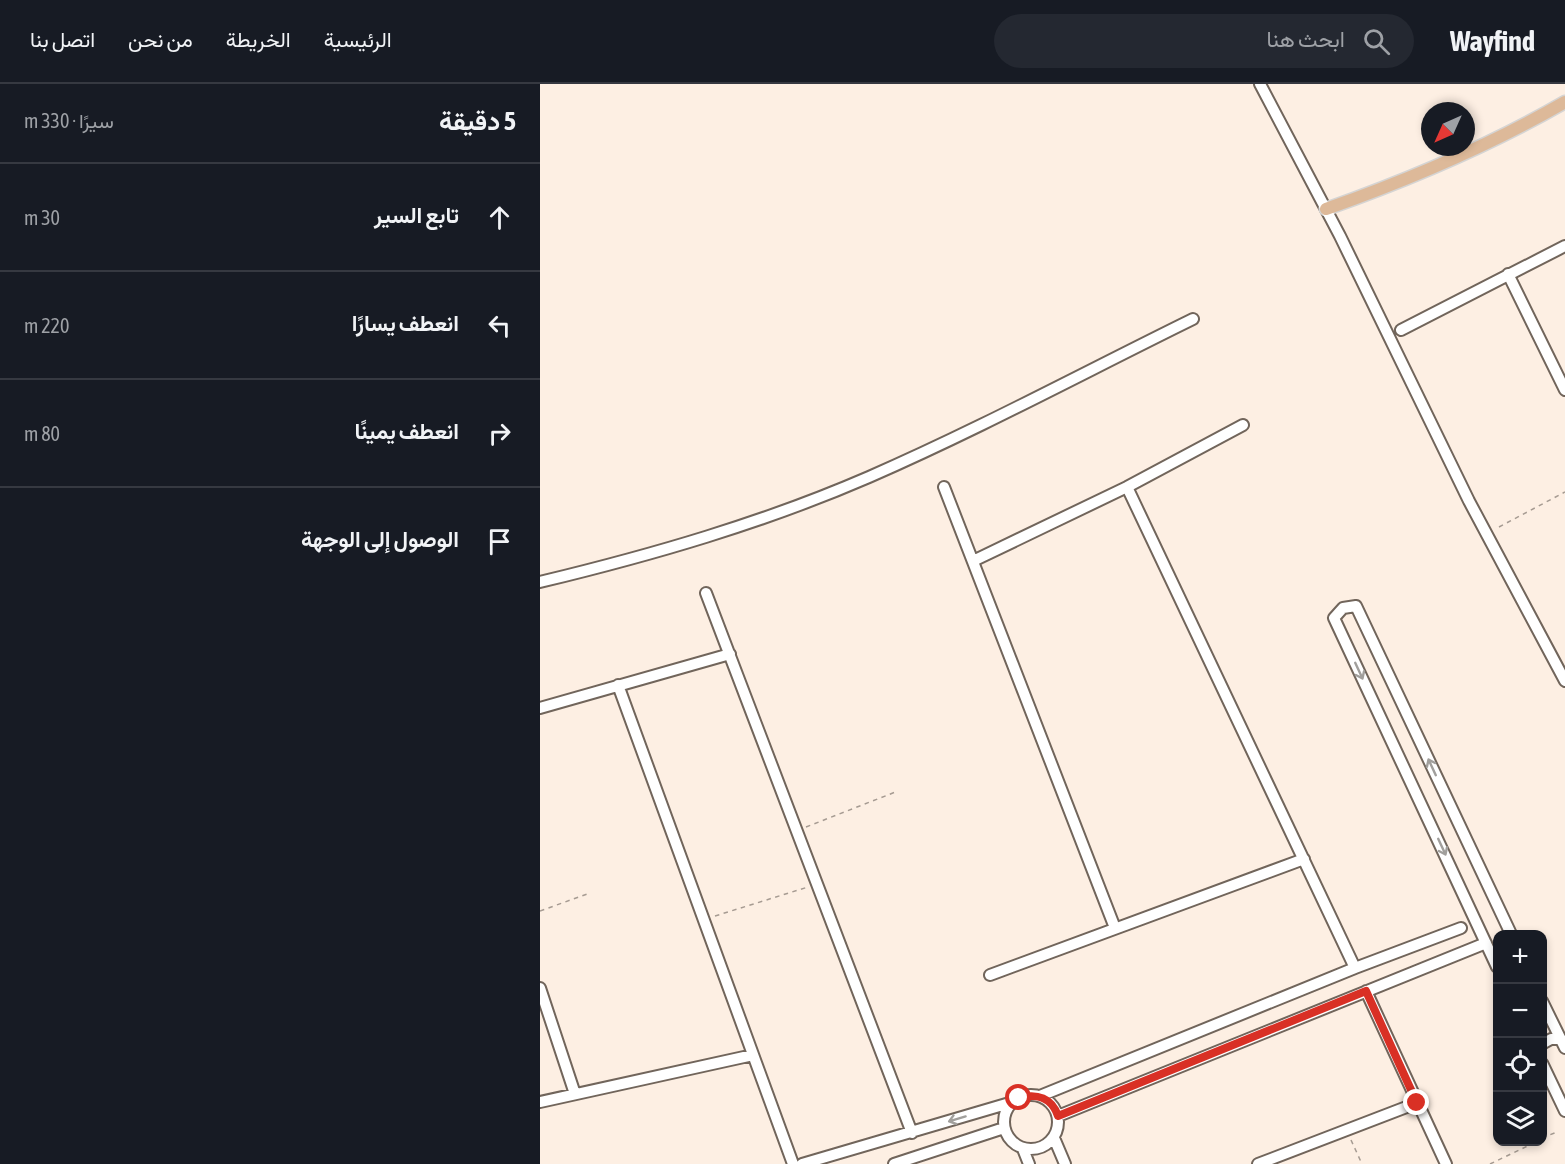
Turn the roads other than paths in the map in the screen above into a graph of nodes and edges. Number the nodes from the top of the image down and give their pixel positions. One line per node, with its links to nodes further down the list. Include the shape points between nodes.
1 (1260, 84): 3 (street)
2 (1565, 102): 3 (main road, via 1405,181)
3 (1326, 209): 16 (street, via 1469,501)
4 (1565, 246): 5 (street)
5 (1508, 274): 7 (street); 8 (street)
6 (1193, 318): 13 (street, via 933,448 835,491 674,548)
7 (1401, 330)
8 (1565, 390)
9 (1243, 425): 11 (street)
10 (944, 487): 12 (street)
11 (1127, 487): 12 (street); 19 (street)
12 (973, 561): 20 (street)
13 (540, 582)
14 (706, 593): 15 (street)
15 (730, 654): 17 (street); 42 (street)
16 (1565, 681)
17 (618, 685): 18 (street); 32 (street)
18 (540, 708)
19 (1304, 859): 20 (street); 25 (street)
20 (1115, 928): 26 (street)
21 (1461, 928): 25 (street)
22 (1509, 930): 23 (street, one-way to 23, via 1356,606 1343,608 1334,618)
23 (1486, 943): 24 (street); 28 (street)
24 (1493, 958)
25 (1355, 968): 35 (street)
26 (990, 975)
27 (540, 988): 34 (street)
28 (1366, 991): 38 (street); 40 (street)
29 (1547, 1011): 31 (street)
30 (1547, 1041): 31 (street)
31 (1563, 1043)
32 (753, 1055): 34 (street); 46 (street)
33 (1547, 1073): 39 (street)
34 (575, 1094): 36 (street)
35 (1040, 1096): 37 (street, via 1028,1095); 40 (street, via 1050,1102)
36 (540, 1102)
37 (1013, 1102): 41 (street, via 1005,1114); 42 (street, one-way to 42)
38 (1417, 1103): 51 (street); 52 (street)
39 (1565, 1111)
40 (1058, 1116): 43 (street)
41 (1004, 1128): 44 (street, via 1011,1141); 45 (street)
42 (912, 1133): 47 (street)
43 (1054, 1138): 44 (street, via 1037,1149); 50 (street)
44 (1023, 1149): 49 (street)
45 (927, 1160): 48 (street)
46 (793, 1164)
47 (802, 1164)
48 (894, 1164)
49 (1029, 1164)
50 (1065, 1164)
51 (1258, 1164)
52 (1446, 1164)

